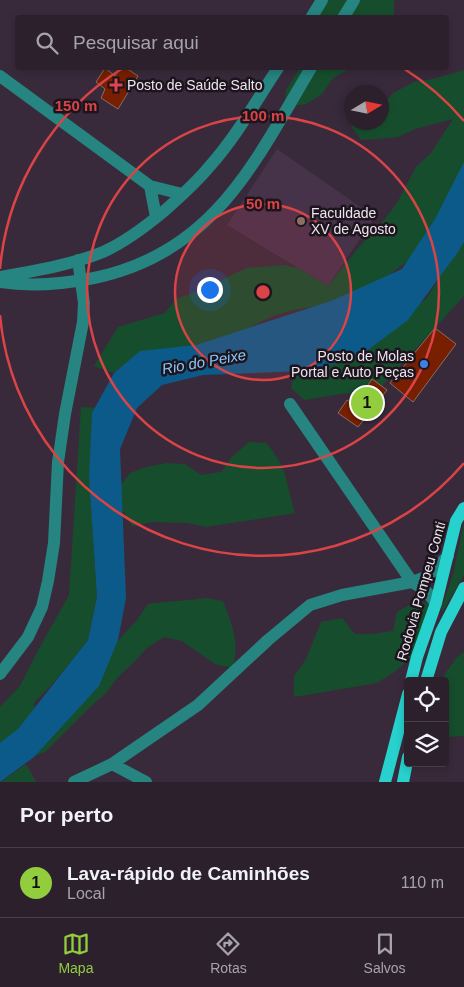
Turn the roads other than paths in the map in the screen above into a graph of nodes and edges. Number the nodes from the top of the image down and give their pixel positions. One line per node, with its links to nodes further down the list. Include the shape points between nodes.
1 (322, 0): 3 (street)
2 (354, 0): 4 (street)
3 (313, 15)
4 (345, 15)
5 (277, 70): 9 (street, via 224,150)
6 (310, 70): 13 (street, via 240,183 212,215 156,258 120,272)
7 (0, 76): 8 (street)
8 (150, 186): 9 (street); 10 (street)
9 (182, 194): 10 (street)
10 (156, 217): 11 (street, via 118,244)
11 (78, 260): 12 (street); 13 (street)
12 (0, 277)
13 (80, 281): 14 (street, via 27,285); 21 (street, via 83,322 65,414 48,581 42,606 28,636)
14 (0, 282)
15 (290, 404): 18 (street)
16 (463, 510): 17 (main road, Rodovia Pompeu Conti, via 452,532)
17 (448, 556): 18 (street, via 428,576); 20 (main road, Rodovia Pompeu Conti)
18 (412, 582): 20 (street); 25 (street, via 342,594 310,605 198,705)
19 (464, 588): 23 (main road, via 441,632)
20 (436, 604): 22 (main road, Rodovia Pompeu Conti)
21 (0, 674)
22 (412, 677)
23 (427, 677)
24 (404, 709): 29 (main road)
25 (112, 764): 27 (street); 28 (street)
26 (406, 767): 30 (main road)
27 (76, 781)
28 (146, 782)
29 (385, 782)
30 (402, 782)

